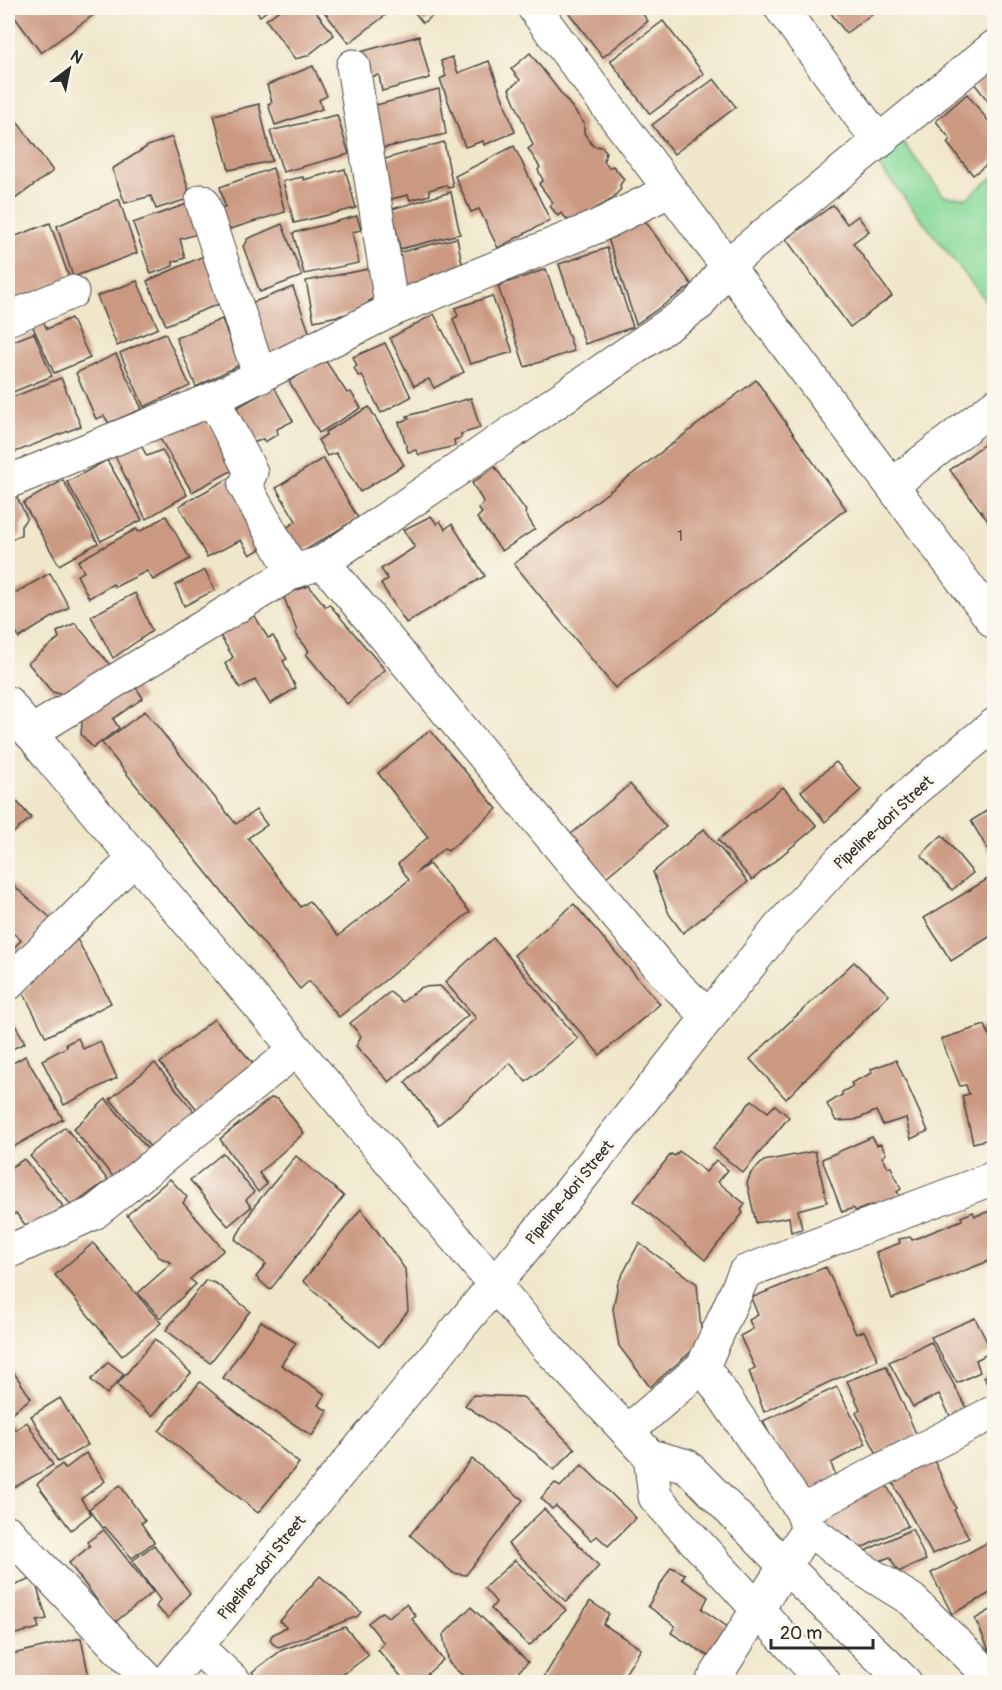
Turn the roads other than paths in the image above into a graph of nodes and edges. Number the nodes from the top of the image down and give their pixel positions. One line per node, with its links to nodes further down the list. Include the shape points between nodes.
1 (534, 8): 6 (street)
2 (781, 8): 5 (street)
3 (994, 47): 5 (street)
4 (353, 66): 10 (street)
5 (879, 142): 8 (street)
6 (669, 190): 8 (street); 10 (street, via 596,226)
7 (201, 201): 12 (street)
8 (726, 267): 16 (street); 17 (street, via 699,304)
9 (72, 292): 11 (street)
10 (392, 310): 12 (street)
11 (8, 319)
12 (260, 377): 13 (street)
13 (213, 399): 15 (street); 17 (street, via 251,472 245,486)
14 (994, 406): 16 (street)
15 (8, 482)
16 (892, 485): 18 (street)
17 (308, 567): 21 (street); 24 (street, via 668,977)
18 (994, 622)
19 (8, 703): 21 (street)
20 (994, 725): 24 (street, Pipeline-dori Street, via 914,790 841,860 778,928)
21 (30, 733): 22 (street)
22 (135, 858): 23 (street); 25 (street)
23 (8, 984)
24 (709, 1017): 28 (street, Pipeline-dori Street)
25 (296, 1050): 27 (street, via 94,1213); 28 (street)
26 (994, 1178): 29 (street, via 745,1272)
27 (8, 1252)
28 (495, 1283): 31 (street, via 549,1349); 38 (street, Pipeline-dori Street)
29 (703, 1366): 31 (street); 33 (street)
30 (994, 1412): 33 (street)
31 (627, 1432): 32 (street)
32 (650, 1456): 36 (street, via 687,1466); 37 (street, via 655,1497)
33 (805, 1520): 36 (street); 39 (street, via 862,1569 912,1600)
34 (8, 1532): 35 (street)
35 (22, 1566): 40 (street)
36 (786, 1567): 37 (street); 45 (street)
37 (760, 1610): 43 (street); 44 (street)
38 (196, 1646): 41 (street, Pipeline-dori Street); 42 (street)
39 (994, 1680)
40 (150, 1683)
41 (168, 1683)
42 (235, 1683)
43 (712, 1683)
44 (824, 1683)
45 (905, 1683)

